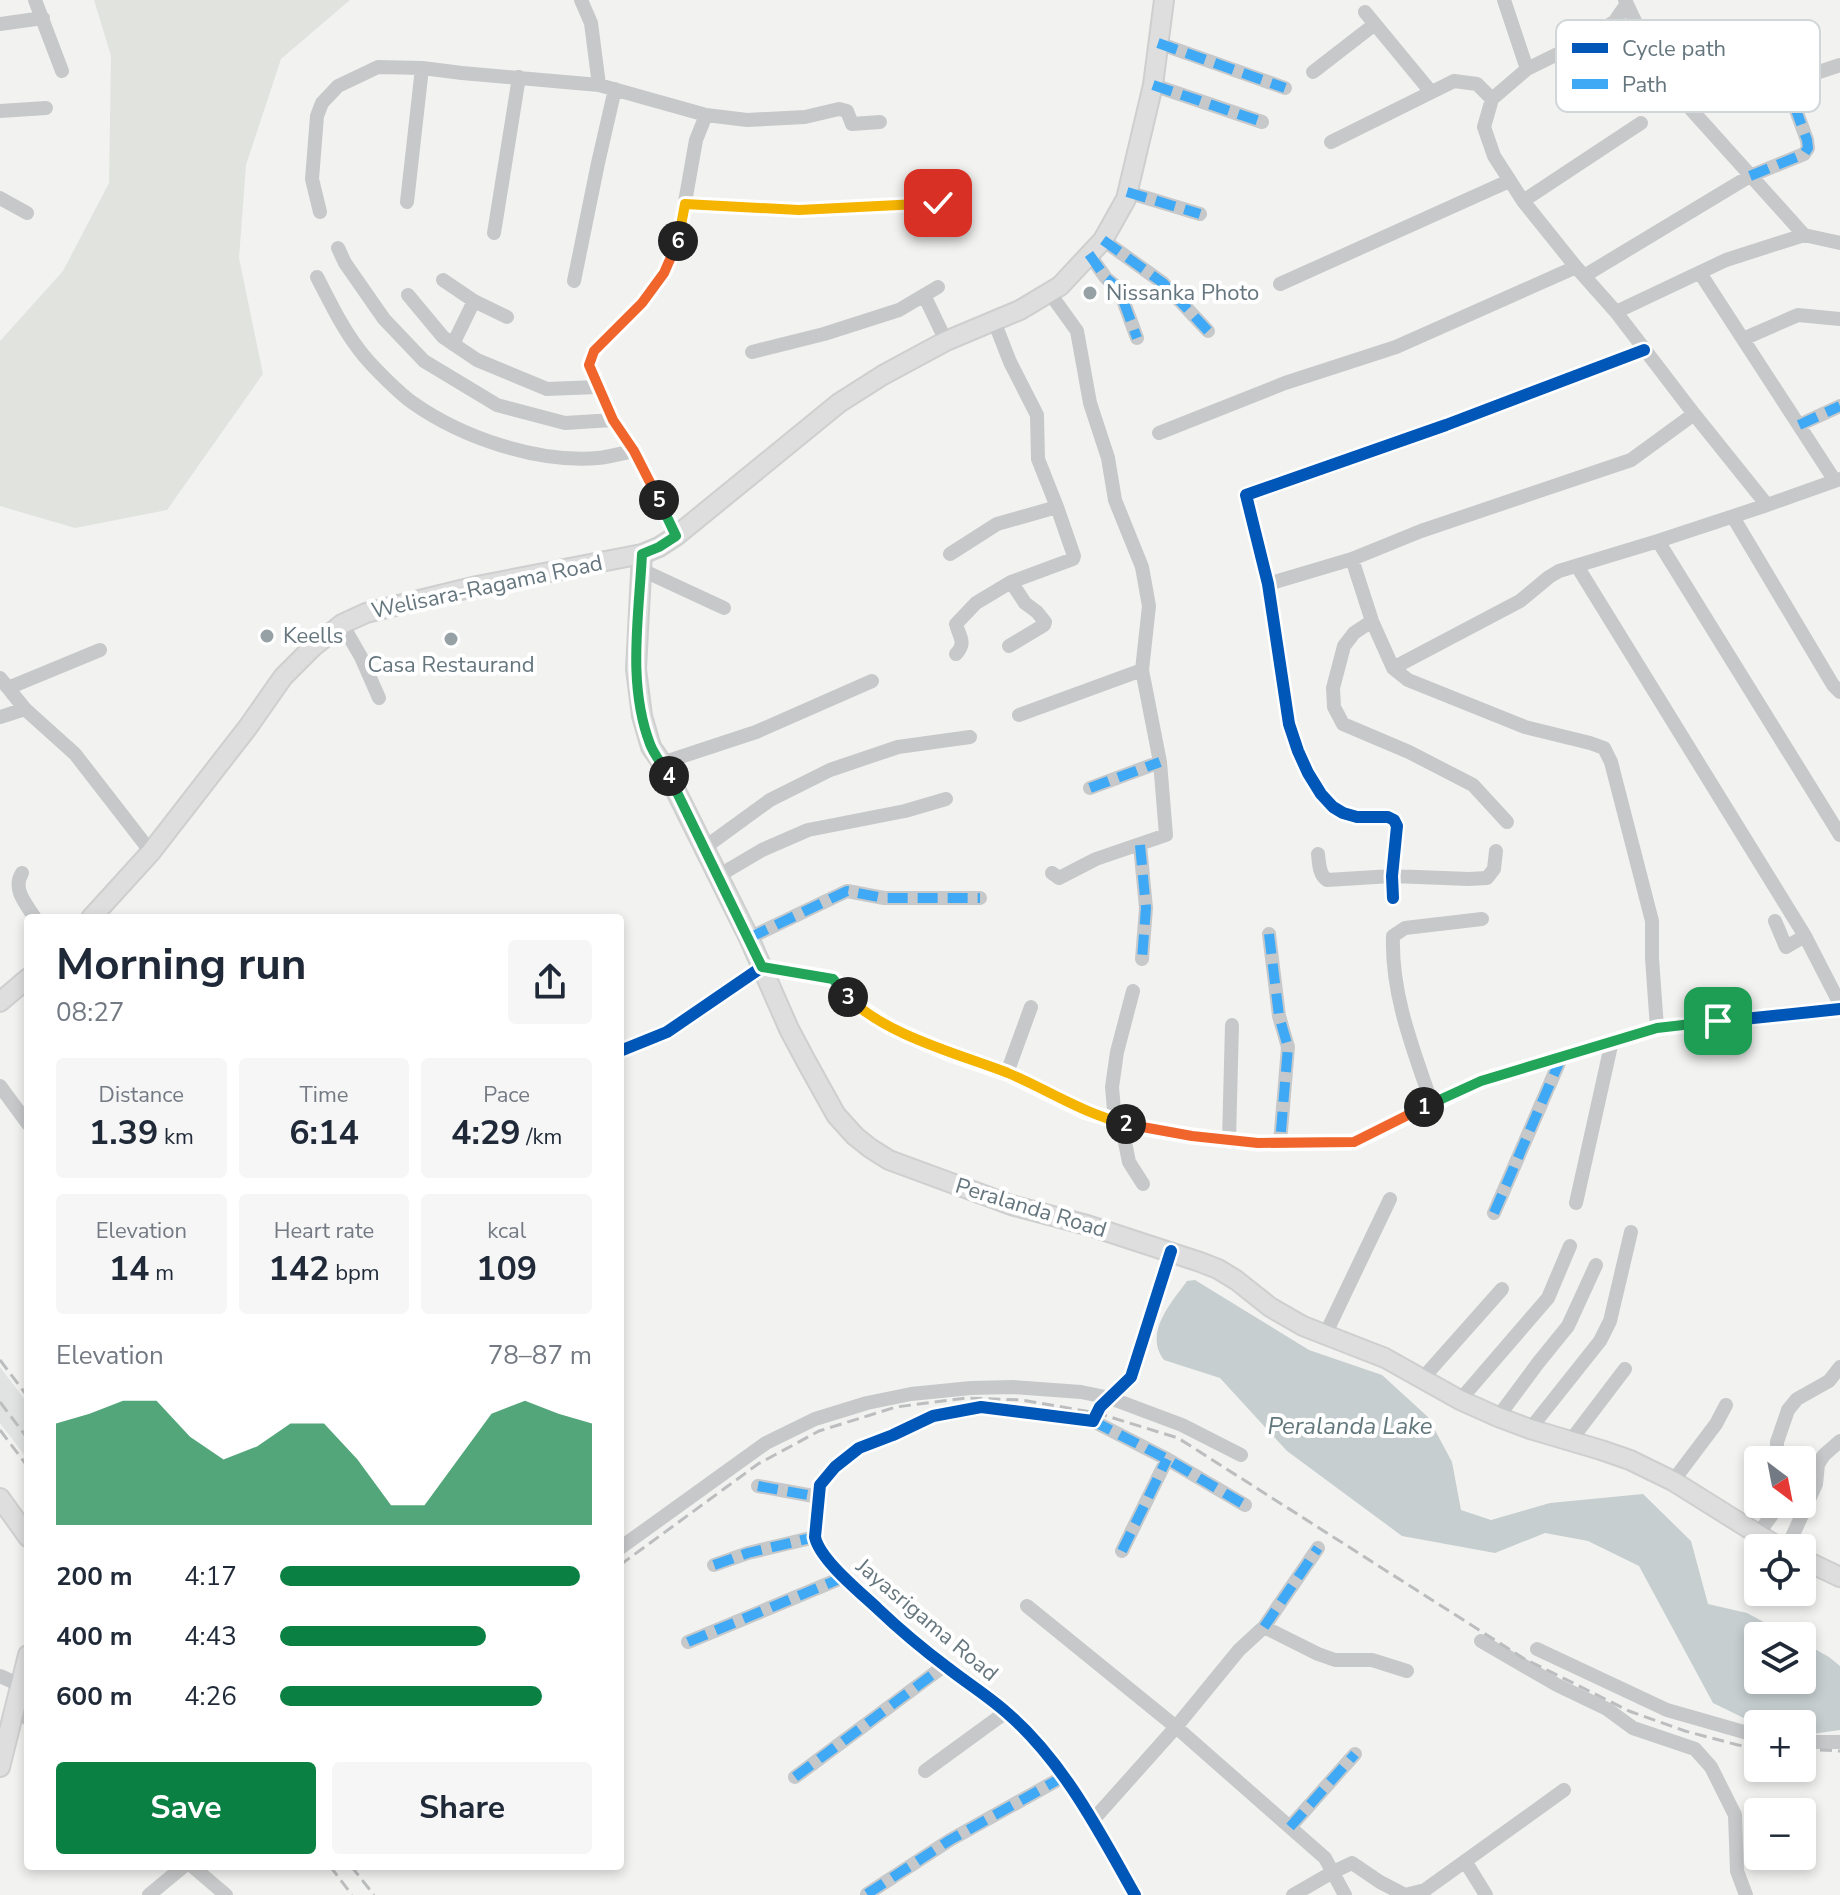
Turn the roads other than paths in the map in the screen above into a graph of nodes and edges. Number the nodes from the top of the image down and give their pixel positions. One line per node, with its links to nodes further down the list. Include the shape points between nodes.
1 (35, 0): 6 (street)
2 (581, 0): 18 (street, via 591,23)
3 (1164, 0): 9 (main road, Welisara-Ragama Road)
4 (1504, 0): 13 (street)
5 (1626, 2): 7 (street)
6 (43, 18): 8 (street); 14 (street)
7 (1616, 20)
8 (0, 24)
9 (1158, 43): 19 (main road, Welisara-Ragama Road); 20 (street)
10 (1556, 55): 13 (street)
11 (1840, 65): 16 (street)
12 (422, 68): 17 (street); 38 (street); 41 (street, via 378,67 338,86 322,103 312,179)
13 (1527, 69): 23 (street)
14 (62, 71)
15 (1313, 72): 22 (street, via 1370,18)
16 (1820, 72)
17 (519, 77): 18 (street); 44 (street)
18 (599, 85): 21 (street)
19 (1153, 85): 30 (street); 35 (main road, Welisara-Ragama Road)
20 (1285, 88)
21 (615, 89): 28 (street); 54 (street)
22 (1431, 92): 23 (street, via 1454,81 1477,84); 32 (street)
23 (1492, 99): 34 (street, via 1484,127)
24 (46, 108): 25 (street)
25 (0, 111)
26 (1693, 112): 33 (street)
27 (1797, 112): 33 (street, via 1807,140 1804,154)
28 (706, 115): 29 (street, via 747,120 839,109 847,111 852,124); 40 (street)
29 (880, 122)
30 (1262, 122)
31 (1641, 123): 37 (street)
32 (1331, 142)
33 (1750, 176): 45 (street); 50 (street)
34 (1509, 181): 37 (street); 55 (street)
35 (1127, 192): 43 (street); 46 (main road, Welisara-Ragama Road)
36 (0, 198): 42 (street)
37 (1523, 201): 50 (street)
38 (407, 202)
39 (938, 203): 40 (street, via 799,210)
40 (685, 204): 72 (street, via 678,242 664,273 594,351 589,365)
41 (320, 212)
42 (27, 213)
43 (1200, 214)
44 (494, 233)
45 (1804, 235): 47 (street); 51 (street)
46 (1103, 240): 49 (main road, Welisara-Ragama Road); 65 (street, via 1163,283)
47 (1840, 243)
48 (338, 248): 75 (street, via 384,319 424,361 497,405 565,423)
49 (1089, 254): 57 (main road, Welisara-Ragama Road); 66 (street, via 1119,289)
50 (1580, 271): 61 (street); 77 (street, via 1396,347 1285,383)
51 (1700, 273): 61 (street); 67 (street)
52 (317, 277): 78 (street, via 364,356 411,402 453,427 508,448 562,458)
53 (443, 280): 60 (street)
54 (574, 281)
55 (1280, 284)
56 (938, 287): 59 (street)
57 (1049, 292): 64 (main road, Welisara-Ragama Road); 98 (street, via 1077,331 1115,500 1142,567 1149,606)
58 (408, 295): 69 (street)
59 (924, 295): 68 (street); 71 (street, via 899,310)
60 (474, 301): 62 (street); 69 (street)
61 (1616, 312): 70 (street)
62 (507, 317)
63 (1840, 319): 67 (street, via 1798,315)
64 (994, 321): 68 (main road, Welisara-Ragama Road); 81 (street, via 1037,415 1038,459)
65 (1208, 331)
66 (1137, 338)
67 (1743, 339): 76 (street)
68 (946, 341): 83 (main road, Welisara-Ragama Road, via 839,403)
69 (453, 344): 72 (street, via 477,360 547,389)
70 (1644, 350): 74 (street); 90 (street, via 1246,495)
71 (752, 352)
72 (597, 387): 75 (street)
73 (1840, 406): 76 (street)
74 (1694, 414): 80 (street); 86 (street, via 1631,460)
75 (613, 420): 78 (street)
76 (1799, 425): 79 (street)
77 (1159, 433)
78 (634, 451): 83 (street)
79 (1837, 480): 80 (street)
80 (1767, 505): 82 (street)
81 (1057, 507): 85 (street, via 997,524); 89 (street, via 1073,559)
82 (1733, 517): 84 (street); 101 (street)
83 (676, 536): 87 (main road, Welisara-Ragama Road)
84 (1658, 541): 88 (street); 112 (street)
85 (950, 554)
86 (1352, 559): 90 (street); 92 (street)
87 (642, 562): 91 (street); 93 (main road, Welisara-Ragama Road, via 477,586 366,613); 108 (main road, Peralanda Road, via 638,694 651,747)
88 (1577, 566): 97 (street, via 1559,571 1520,601); 129 (street)
89 (1011, 582): 94 (street, via 1045,622); 96 (street, via 958,620 962,648)
90 (1268, 584): 121 (street, via 1289,724 1298,751 1333,807 1357,817 1394,820)
91 (724, 608)
92 (1372, 621): 97 (street); 111 (street, via 1344,646 1333,688 1334,707 1343,724 1473,785)
93 (342, 624): 102 (street); 116 (main road, Welisara-Ragama Road, via 283,677)
94 (1009, 646)
95 (100, 650): 100 (street)
96 (956, 654)
97 (1393, 668): 139 (street, via 1408,680 1525,727 1604,748 1652,921)
98 (1142, 670): 104 (street); 107 (street)
99 (872, 681): 108 (street, via 756,732)
100 (4, 683): 103 (street)
101 (1840, 692)
102 (379, 698)
103 (25, 709): 105 (street); 116 (street, via 75,754)
104 (1019, 715)
105 (0, 717)
106 (970, 737): 114 (street, via 898,747 830,770 770,800)
107 (1160, 762): 109 (street); 113 (street, via 1166,835)
108 (662, 763): 114 (main road, Peralanda Road)
109 (1090, 788)
110 (946, 799): 120 (street, via 808,830)
111 (1507, 822)
112 (1840, 835)
113 (1140, 845): 119 (street, via 1059,878); 131 (street, via 1146,908)
114 (704, 848): 120 (main road, Peralanda Road)
115 (1496, 851): 121 (street, via 1487,878)
116 (151, 852): 125 (main road, Welisara-Ragama Road)
117 (1318, 854): 121 (street, via 1327,880)
118 (22, 873): 124 (street, via 18,892)
119 (1052, 873)
120 (718, 876): 130 (main road, Peralanda Road)
121 (1392, 876): 123 (street)
122 (980, 898): 130 (street, via 884,898 847,891)
123 (1393, 898)
124 (32, 914)
125 (95, 914)
126 (1482, 919): 145 (street, via 1405,928 1393,936 1406,1028)
127 (1775, 921): 129 (street, via 1786,947)
128 (1269, 934): 149 (street, via 1288,1047)
129 (1805, 936): 135 (street)
130 (749, 938): 132 (main road, Peralanda Road)
131 (1142, 959)
132 (762, 967): 141 (street, via 667,1032); 143 (street, via 833,979 850,1000 890,1027); 156 (main road, Peralanda Road, via 830,1105 870,1148 889,1160 1011,1205)
133 (15, 990): 137 (main road)
134 (1133, 991): 147 (street, via 1112,1087)
135 (1840, 1006): 139 (street)
136 (1031, 1007): 143 (street)
137 (0, 1014)
138 (1232, 1025): 148 (street)
139 (1657, 1028): 140 (street)
140 (1612, 1041): 142 (street); 152 (street)
141 (624, 1049)
142 (1562, 1056): 145 (street, via 1481,1081); 153 (street)
143 (1007, 1073): 147 (street)
144 (0, 1086): 146 (street)
145 (1432, 1104): 149 (street, via 1354,1142)
146 (24, 1119)
147 (1118, 1122): 148 (street); 150 (street, via 1129,1162)
148 (1229, 1140): 149 (street)
149 (1280, 1143)
150 (1143, 1184)
151 (1390, 1199): 159 (street)
152 (1576, 1203)
153 (1494, 1213)
154 (1631, 1232): 168 (street, via 1610,1321 1600,1341)
155 (1570, 1246): 164 (street, via 1548,1298)
156 (1171, 1251): 159 (main road, Peralanda Road, via 1218,1269 1270,1307); 163 (street, via 1131,1377)
157 (1596, 1265): 166 (street, via 1568,1326)
158 (1502, 1289): 162 (street)
159 (1325, 1335): 162 (main road, Peralanda Road)
160 (1840, 1367): 171 (street, via 1788,1410)
161 (1625, 1369): 169 (street)
162 (1423, 1378): 164 (main road, Peralanda Road)
163 (1110, 1398): 167 (street); 172 (street); 184 (street, via 1013,1387 911,1394 867,1403 815,1419 766,1443)
164 (1460, 1400): 166 (main road, Peralanda Road)
165 (1726, 1405): 174 (street)
166 (1498, 1417): 168 (main road, Peralanda Road)
167 (1093, 1421): 173 (street); 176 (street, via 981,1407 933,1416 859,1448 820,1485)
168 (1530, 1429): 169 (main road, Peralanda Road)
169 (1571, 1440): 174 (main road, Peralanda Road)
170 (1840, 1441): 182 (street, via 1818,1464 1816,1484)
171 (1777, 1446)
172 (1241, 1455)
173 (1167, 1459): 178 (street); 186 (street)
174 (1673, 1481): 181 (main road, Peralanda Road)
175 (758, 1486): 176 (street)
176 (819, 1497): 183 (street)
177 (0, 1498): 180 (main road)
178 (1245, 1505)
179 (1770, 1518): 181 (street)
180 (24, 1531)
181 (1758, 1534)
182 (1793, 1534)
183 (815, 1537): 187 (street); 189 (street, Jayasrigama Road)
184 (624, 1545)
185 (1318, 1548): 192 (street)
186 (1122, 1551)
187 (714, 1565)
188 (1816, 1566): 190 (main road)
189 (844, 1577): 194 (street); 196 (street, Jayasrigama Road)
190 (1840, 1577)
191 (1027, 1606): 203 (street)
192 (1264, 1627): 198 (street, via 1335,1660 1372,1660); 203 (street)
193 (1481, 1641): 226 (street, via 1633,1728 1695,1749 1711,1767 1735,1815 1737,1871)
194 (688, 1642)
195 (1537, 1649): 204 (street, via 1667,1710)
196 (944, 1666): 201 (street, Jayasrigama Road); 210 (street)
197 (24, 1670): 200 (main road)
198 (1407, 1671)
199 (0, 1676): 200 (street)
200 (20, 1685): 202 (main road)
201 (1006, 1712): 209 (street); 211 (street, Jayasrigama Road)
202 (21, 1713): 208 (main road)
203 (1176, 1727): 213 (street); 214 (street)
204 (1744, 1732)
205 (1816, 1742): 206 (street)
206 (1840, 1742)
207 (1355, 1754): 214 (street)
208 (0, 1767)
209 (925, 1771)
210 (795, 1777)
211 (1063, 1777): 213 (street, Jayasrigama Road); 219 (street)
212 (1564, 1790): 215 (street)
213 (1093, 1820): 222 (street, Jayasrigama Road)
214 (1290, 1827): 218 (street)
215 (1465, 1861): 218 (street, via 1425,1890 1405,1895 1352,1863); 225 (street)
216 (179, 1870): 220 (street)
217 (197, 1870): 221 (street)
218 (1333, 1872): 223 (street); 224 (street)
219 (867, 1894)
220 (149, 1895)
221 (226, 1895)
222 (1135, 1895)
223 (1293, 1895)
224 (1345, 1895)
225 (1486, 1895)
226 (1746, 1895)

